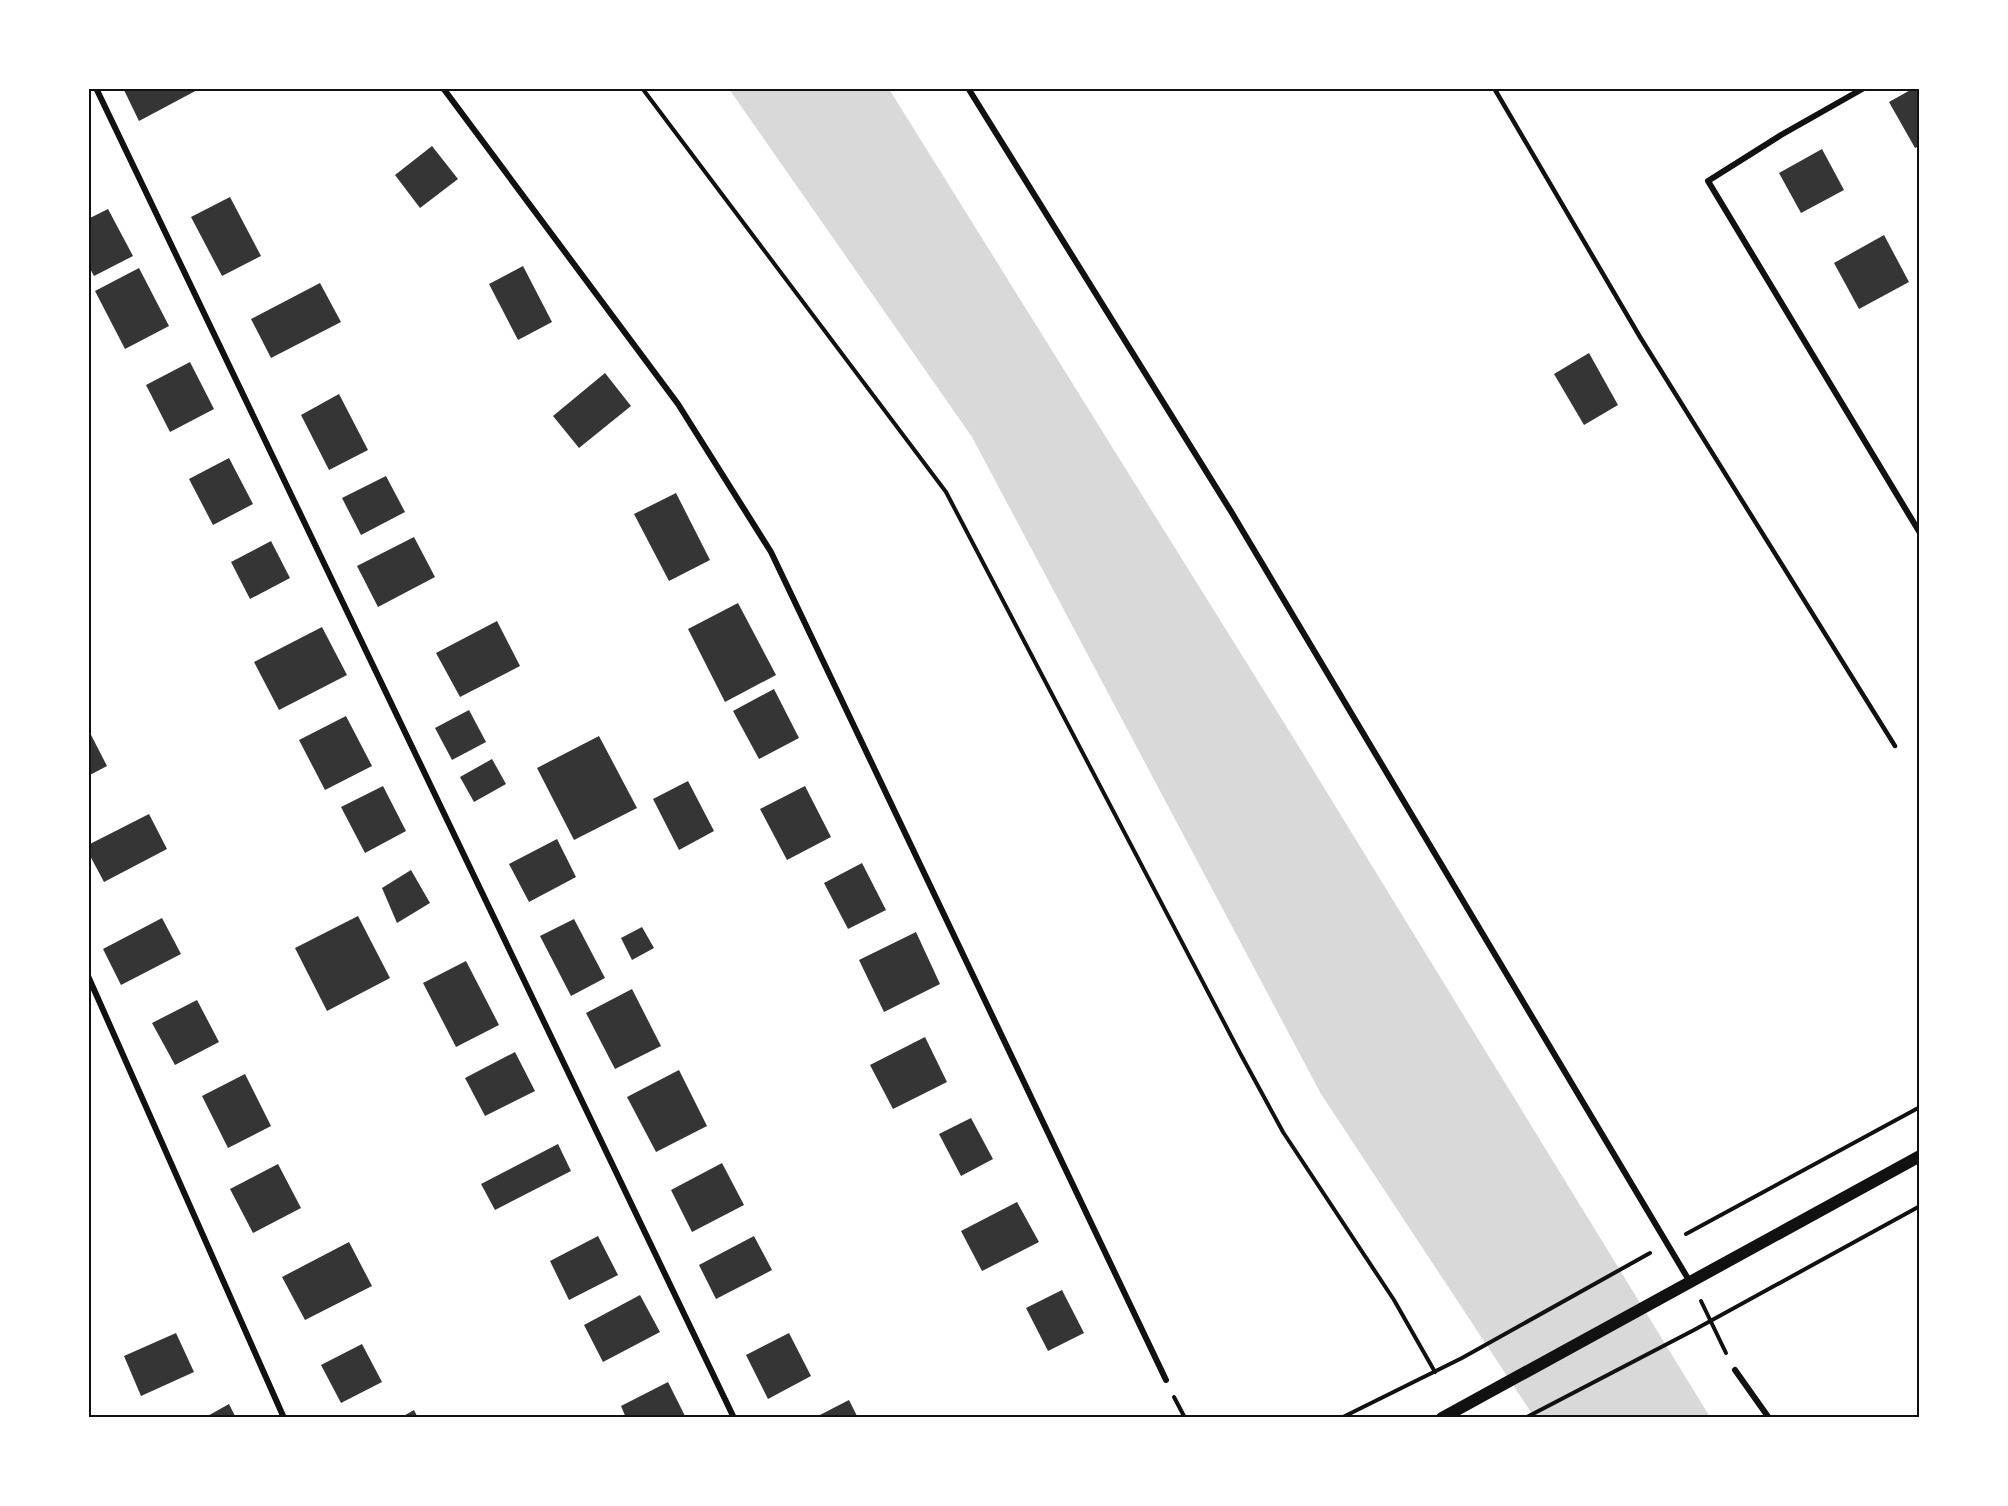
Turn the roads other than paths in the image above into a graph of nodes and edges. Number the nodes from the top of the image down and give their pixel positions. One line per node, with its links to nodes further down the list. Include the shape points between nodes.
1 (96, 88): 16 (street)
2 (443, 88): 14 (street, via 678,404 771,552)
3 (968, 88): 12 (street, via 1232,513)
4 (1494, 88): 9 (lane, via 1640,337)
5 (1864, 88): 7 (street, via 1708,181)
6 (1920, 514): 7 (street)
7 (1911, 519): 8 (street)
8 (1920, 533)
9 (1895, 746)
10 (88, 976): 15 (street)
11 (1920, 1156): 12 (main road)
12 (1690, 1282): 17 (main road)
13 (1735, 1370): 18 (street)
14 (1166, 1380)
15 (284, 1418)
16 (734, 1418)
17 (1442, 1418)
18 (1769, 1418)

